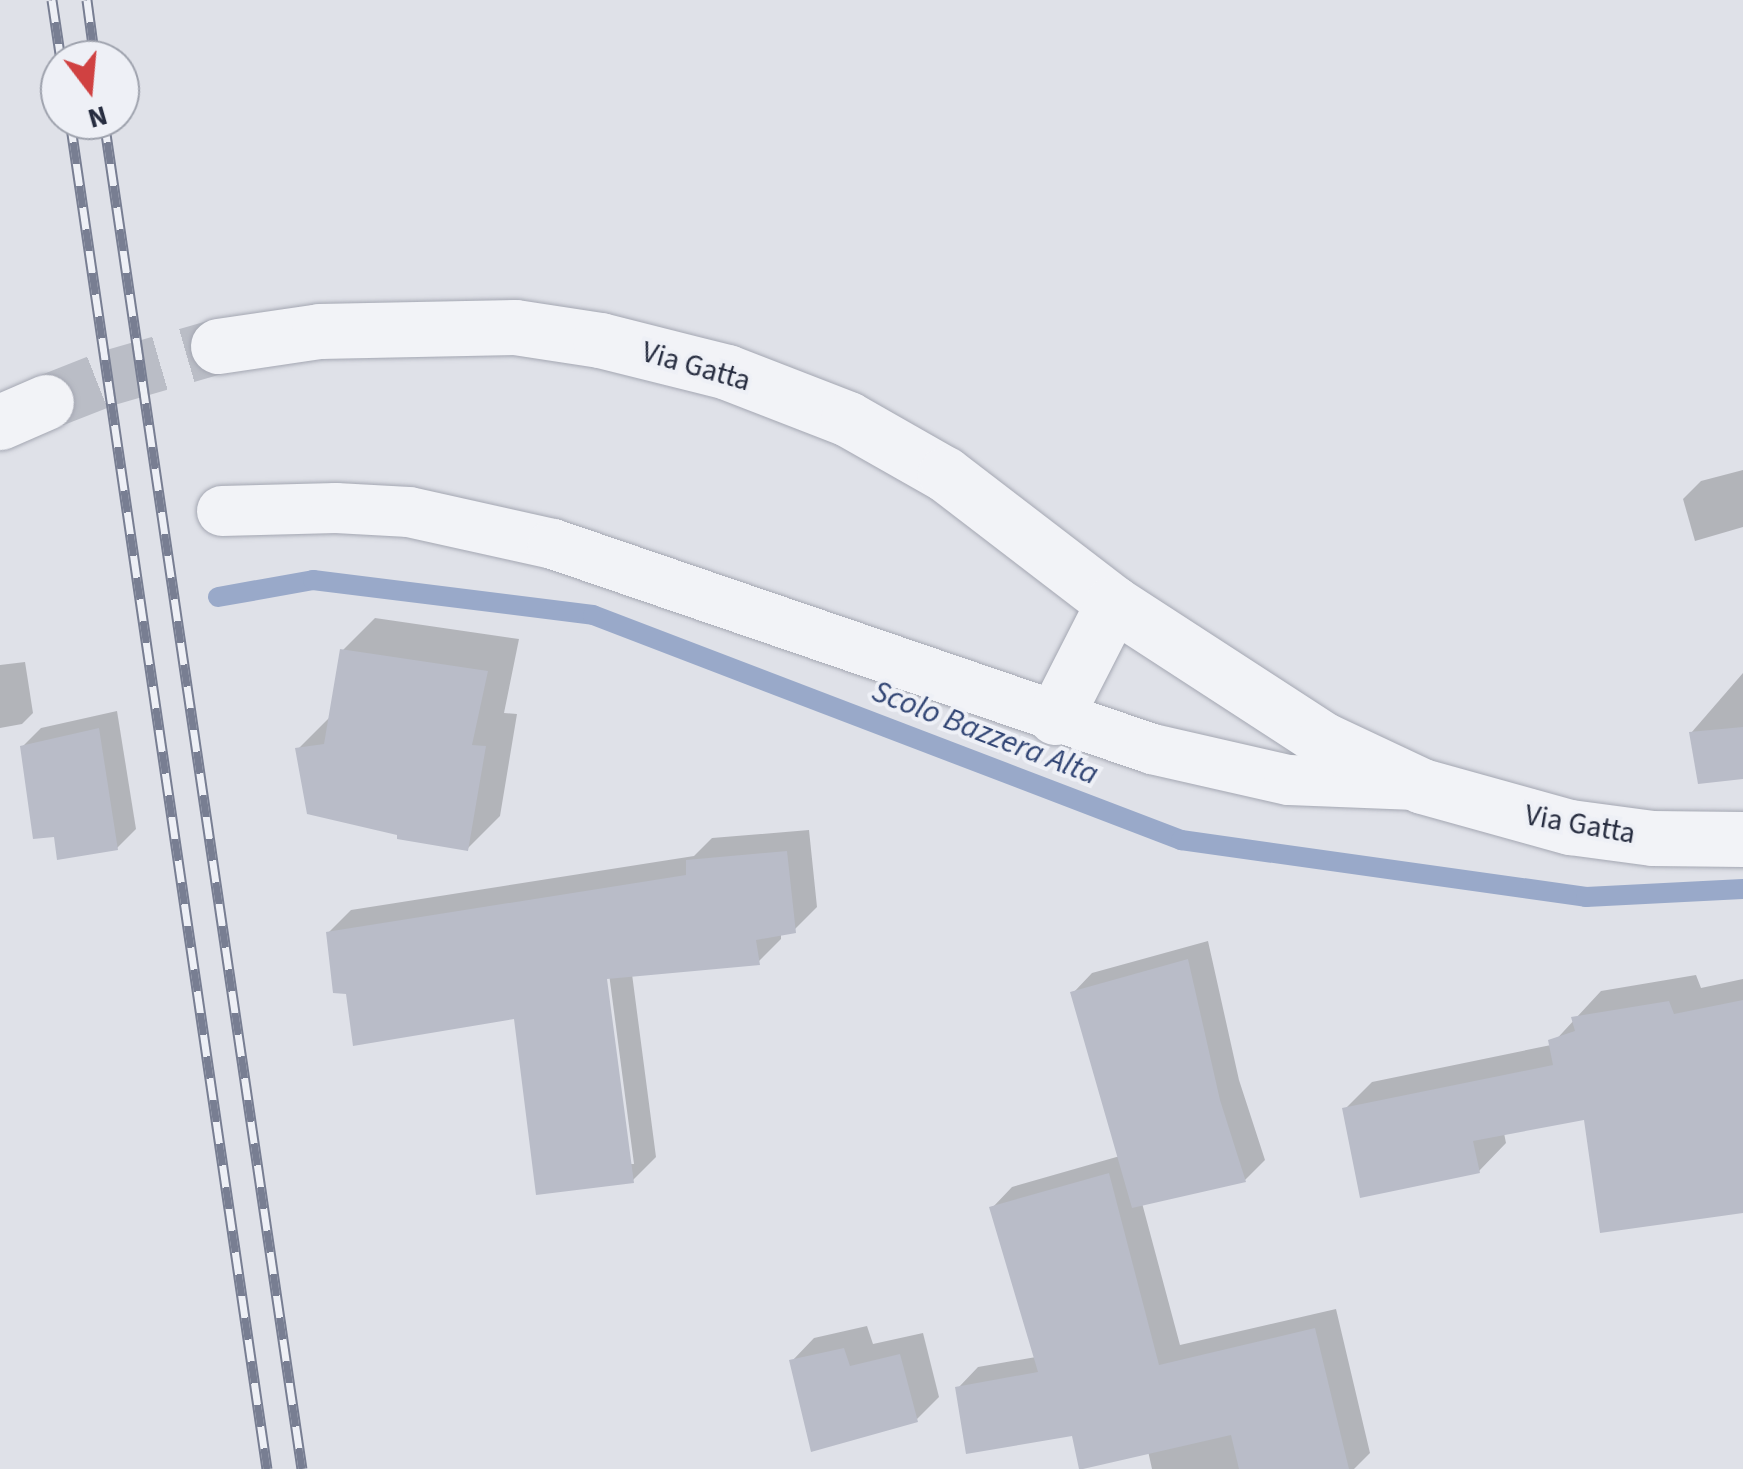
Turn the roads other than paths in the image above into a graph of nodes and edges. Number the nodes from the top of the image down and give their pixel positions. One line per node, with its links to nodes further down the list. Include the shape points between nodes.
1 (218, 346): 3 (street, Via Gatta, via 319,331 516,327 726,372 848,419 945,474)
2 (222, 511): 4 (street, Via Gatta, via 409,512 553,544)
3 (1113, 603): 4 (street); 5 (street, Via Gatta, via 1324,740)
4 (1055, 716): 5 (street, Via Gatta, via 1152,748 1289,780)
5 (1422, 786): 6 (street, Via Gatta, via 1570,827 1652,838)
6 (1743, 839)

